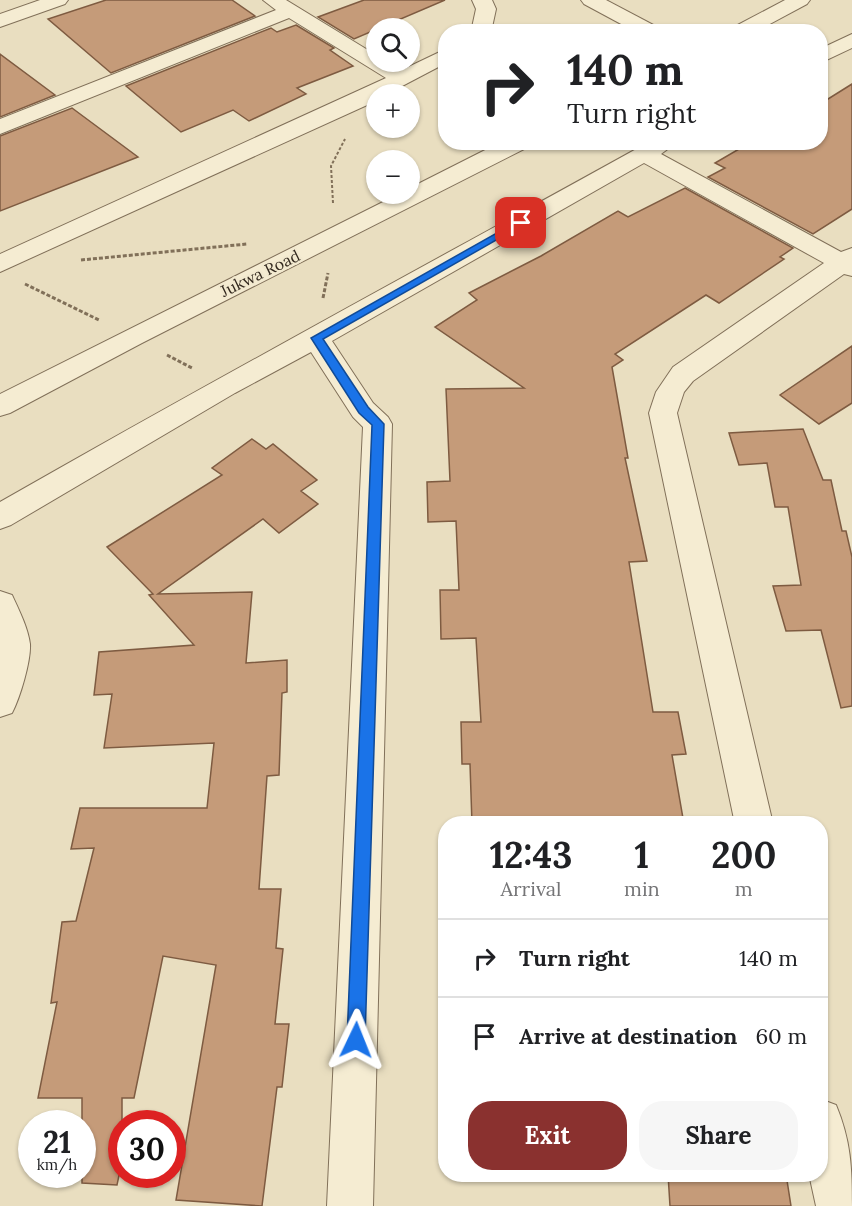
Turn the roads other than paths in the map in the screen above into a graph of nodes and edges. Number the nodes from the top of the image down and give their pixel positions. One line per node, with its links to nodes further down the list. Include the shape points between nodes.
1 (55, 0): 6 (street)
2 (482, 0): 7 (street, via 486,9)
3 (591, 0): 8 (street)
4 (800, 0): 9 (street)
5 (282, 5): 13 (street); 14 (street)
6 (0, 21)
7 (483, 24)
8 (637, 24)
9 (754, 24)
10 (852, 40): 11 (street)
11 (828, 53)
12 (438, 59): 13 (street)
13 (400, 78): 19 (street)
14 (0, 127)
15 (504, 150): 21 (street, Jukwa Road)
16 (651, 150): 20 (street)
17 (658, 150): 18 (street)
18 (849, 262): 25 (street, via 683,374 672,386 663,413)
19 (0, 264)
20 (316, 338): 22 (street, via 225,386); 27 (street, via 363,410 378,424)
21 (0, 406)
22 (0, 517)
23 (0, 605): 24 (street, via 13,647)
24 (0, 702)
25 (752, 816)
26 (828, 1155): 28 (street)
27 (350, 1206)
28 (840, 1206)

